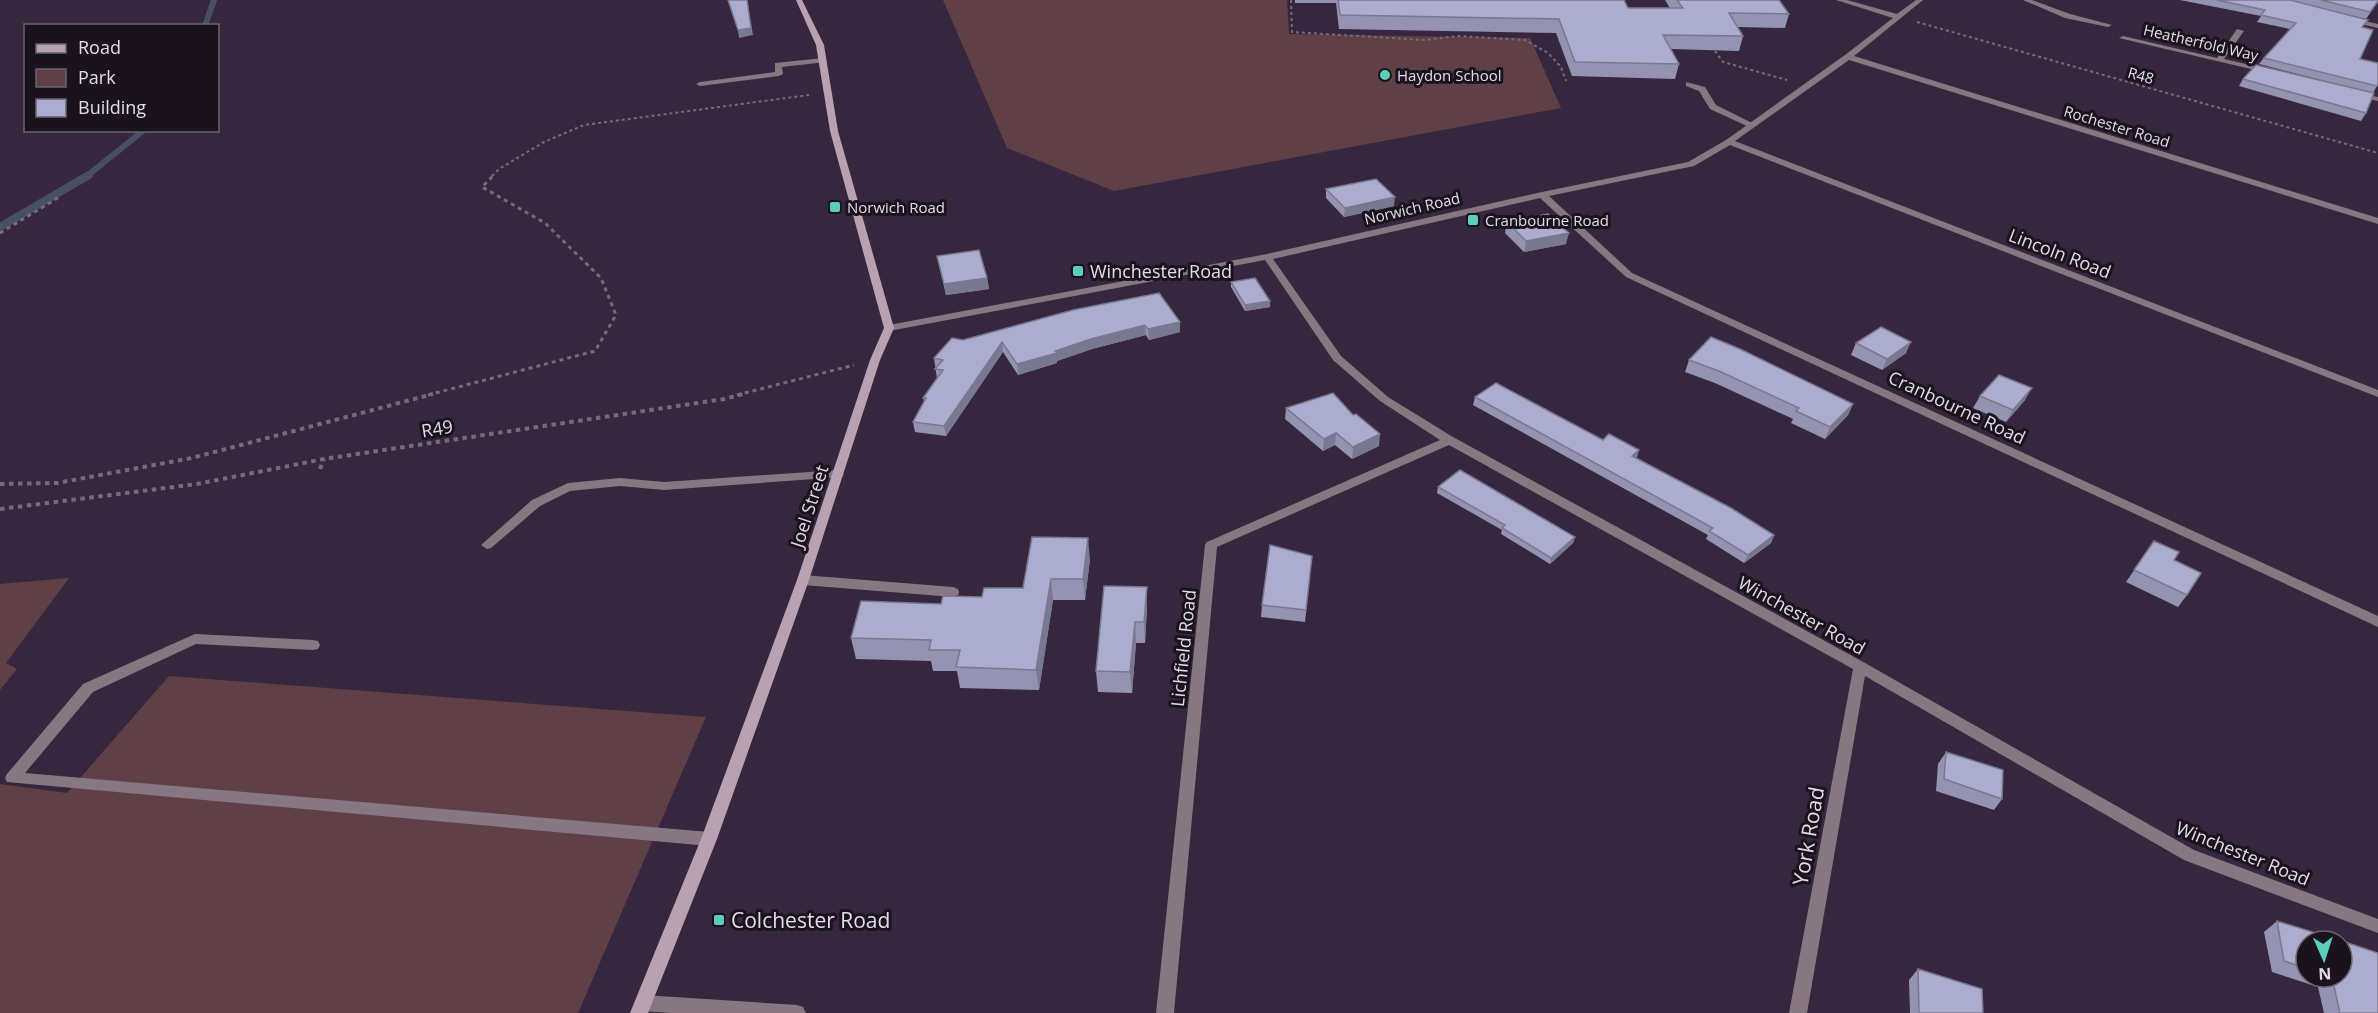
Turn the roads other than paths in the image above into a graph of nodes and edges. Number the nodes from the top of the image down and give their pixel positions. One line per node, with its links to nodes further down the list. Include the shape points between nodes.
1 (800, 0): 13 (main road, via 820,45)
2 (1839, 0): 6 (street)
3 (1920, 0): 6 (street, Norwich Road)
4 (2026, 0): 7 (street, via 2068,16)
5 (2337, 16): 8 (street)
6 (1899, 17): 11 (street, Norwich Road)
7 (2108, 25)
8 (2378, 26)
9 (2240, 31): 12 (street)
10 (2123, 38): 12 (street, Heatherfold Way)
11 (1848, 57): 19 (street, Norwich Road); 22 (street, Rochester Road)
12 (2220, 59): 14 (street, Heatherfold Way)
13 (822, 60): 15 (street, via 778,65 779,74); 24 (main road, via 834,131)
14 (2275, 73)
15 (700, 84)
16 (1689, 84): 19 (street, via 1702,89 1713,108)
17 (2349, 92): 18 (street)
18 (2378, 99)
19 (1752, 125): 20 (street, Norwich Road)
20 (1729, 142): 21 (street, Norwich Road, via 1691,164); 25 (street, Lincoln Road)
21 (1542, 195): 23 (street, Norwich Road); 31 (street, Cranbourne Road, via 1629,275)
22 (2378, 221)
23 (1267, 257): 24 (street, Norwich Road); 26 (street, Winchester Road, via 1337,358 1384,399)
24 (889, 328): 27 (main road, Joel Street)
25 (2378, 394)
26 (1449, 440): 34 (street, Winchester Road); 39 (street, Lichfield Road, via 1211,545)
27 (838, 474): 28 (street, via 664,486 620,482 568,487 536,503); 29 (main road, Joel Street)
28 (487, 545)
29 (804, 580): 30 (street); 35 (main road, Joel Street)
30 (953, 592)
31 (2376, 622): 32 (street)
32 (2378, 635)
33 (313, 645): 35 (street, via 195,639 88,688 12,778)
34 (1860, 667): 36 (street, Winchester Road, via 2188,855); 40 (street, York Road)
35 (709, 839): 37 (main road, Joel Street)
36 (2378, 926)
37 (641, 1008): 38 (street)
38 (797, 1013)
39 (1165, 1013)
40 (1798, 1013)

